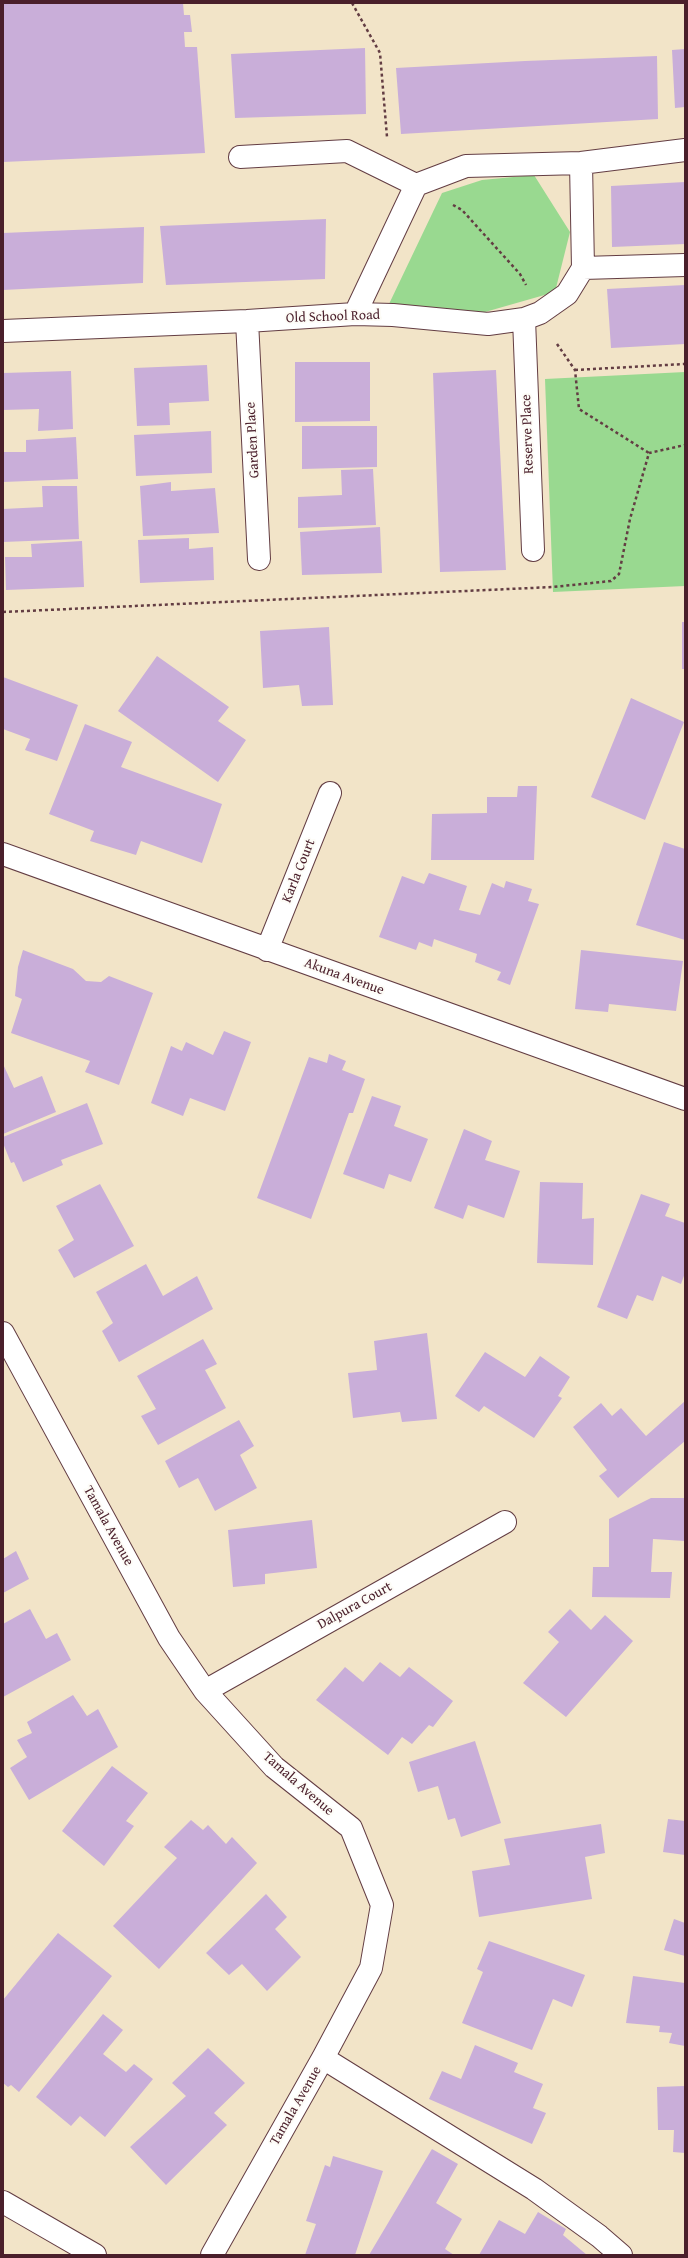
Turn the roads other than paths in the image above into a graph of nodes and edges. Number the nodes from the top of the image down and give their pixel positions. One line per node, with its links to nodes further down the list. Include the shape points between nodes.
1 (685, 150): 3 (street)
2 (240, 157): 4 (street, via 347,152)
3 (581, 163): 4 (street, via 466,166); 6 (street)
4 (416, 185): 7 (street)
5 (685, 265): 6 (street)
6 (583, 268): 8 (street, Old School Road, via 567,294)
7 (355, 314): 8 (street, Old School Road, via 488,324); 9 (street, Old School Road)
8 (532, 316): 11 (street, Reserve Place)
9 (247, 321): 10 (street, Old School Road); 12 (street, Garden Place)
10 (3, 331)
11 (533, 550)
12 (259, 559)
13 (330, 793): 15 (street, Karla Court)
14 (3, 854): 15 (street, Akuna Avenue)
15 (267, 950): 16 (street, Akuna Avenue)
16 (685, 1099)
17 (3, 1333): 19 (street, Tamala Avenue, via 169,1638)
18 (505, 1522): 19 (street, Dalpura Court)
19 (205, 1691): 20 (street, Tamala Avenue, via 274,1767 351,1828 382,1905 371,1968)
20 (323, 2058): 23 (street, Tamala Avenue); 24 (street, via 534,2189)
21 (3, 2202): 22 (street)
22 (95, 2255)
23 (212, 2255)
24 (621, 2255)

